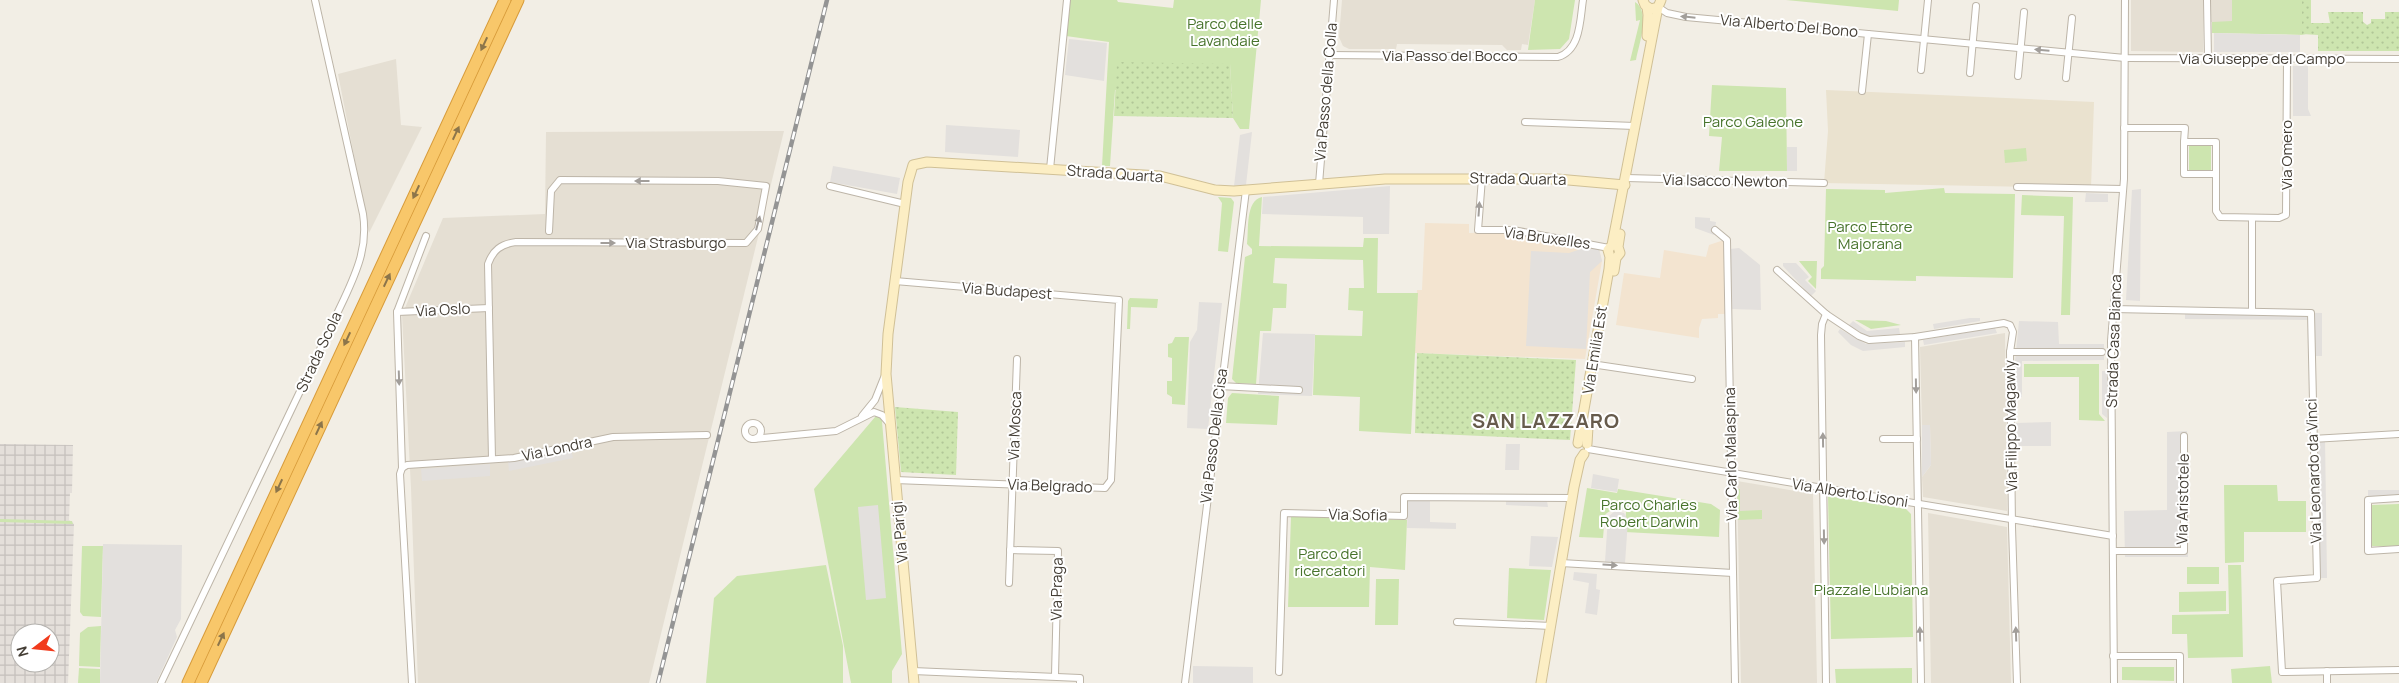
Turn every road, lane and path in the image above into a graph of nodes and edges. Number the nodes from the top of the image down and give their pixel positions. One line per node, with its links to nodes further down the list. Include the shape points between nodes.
1 (315, 0): 111 (street, Strada Scola, via 363,214 364,250 340,308)
2 (505, 0): 112 (highway, one-way to 112)
3 (518, 0): 113 (highway, one-way to 3)
4 (1067, 0): 35 (street)
5 (1334, 0): 20 (street, Via Passo della Colla)
6 (1584, 0): 20 (street, Via Passo del Bocco, via 1577,37 1570,51 1556,57)
7 (1928, 0): 16 (street)
8 (2126, 0): 21 (street, Strada Casa Bianca)
9 (2207, 0): 22 (street)
10 (1644, 2): 11 (street, via 1651,9); 25 (street, via 1648,15)
11 (1659, 3): 15 (street, Via Alberto Del Bono, one-way to 11, via 1676,15 1663,12); 25 (street)
12 (1976, 6): 17 (street)
13 (2024, 12): 18 (street)
14 (2072, 18): 19 (street)
15 (1868, 34): 16 (street, Via Alberto Del Bono); 30 (street)
16 (1924, 39): 17 (street, Via Alberto Del Bono); 26 (street)
17 (1972, 44): 18 (street, Via Alberto Del Bono); 27 (street)
18 (2020, 48): 19 (street, Via Alberto Del Bono, one-way to 18); 28 (street)
19 (2068, 53): 21 (street, Via Alberto Del Bono); 29 (street)
20 (1329, 55): 39 (street, Via Passo della Colla)
21 (2125, 58): 22 (street, Via Giuseppe del Campo); 33 (street, Strada Casa Bianca)
22 (2208, 59): 23 (street, Via Giuseppe del Campo)
23 (2287, 59): 24 (street, Via Giuseppe del Campo); 46 (street, Via Omero, via 2287,212 2282,218)
24 (2399, 59)
25 (1645, 66): 32 (street, Via Emilia Est)
26 (1921, 70)
27 (1970, 73)
28 (2018, 76)
29 (2066, 78)
30 (1862, 91)
31 (1525, 122): 32 (street)
32 (1635, 126): 40 (street, Via Emilia Est)
33 (2124, 128): 34 (street, via 2184,128); 43 (street, Strada Casa Bianca)
34 (2184, 142): 36 (street, via 2216,142); 36 (street, via 2184,174)
35 (1050, 169): 44 (street, Strada Quarta, via 1160,176 1215,190); 45 (street, Strada Quarta, via 918,163 911,169)
36 (2216, 174): 46 (street, Via Omero, via 2218,216)
37 (1482, 178): 39 (street, Strada Quarta, via 1385,179); 40 (street, Strada Quarta); 52 (street, Via Bruxelles, one-way to 37, via 1513,230 1478,230)
38 (1824, 183): 40 (street, Via Isacco Newton)
39 (1319, 184): 44 (street, Strada Quarta)
40 (1625, 184): 52 (street, Via Emilia Est)
41 (830, 186): 45 (street)
42 (2017, 187): 43 (street)
43 (2123, 189): 57 (street, Strada Casa Bianca)
44 (1246, 190): 69 (street, Via Passo Della Cisa)
45 (905, 204): 54 (street, Strada Quarta)
46 (2252, 218): 58 (street)
47 (1715, 230): 88 (street, Via Carlo Malaspina, via 1727,240)
48 (549, 231): 50 (street); 51 (street); 51 (street, Via Strasburgo, one-way to 48, via 746,244 758,229 766,186 718,181 560,180 551,191)
49 (426, 236): 59 (street)
50 (538, 242): 51 (street, Via Strasburgo); 56 (street, Via Strasburgo, via 506,243 491,255 488,264)
51 (559, 242)
52 (1614, 250): 65 (street, Via Emilia Est); 85 (street, Via Emilia Est)
53 (1777, 270): 60 (street)
54 (895, 281): 55 (street, Via Budapest); 66 (street, Strada Quarta)
55 (1119, 300): 90 (street, Via Belgrado, via 1109,485 1105,488)
56 (489, 308): 59 (street, Via Oslo); 86 (street, Via Strasburgo)
57 (2114, 309): 58 (street, Via Leonardo da Vinci); 96 (street, Strada Casa Bianca, via 2111,341)
58 (2252, 311): 84 (street, Via Leonardo da Vinci, via 2311,313)
59 (397, 312): 87 (street, one-way to 87)
60 (1826, 314): 61 (street, via 1869,340); 91 (street, one-way to 60, via 1820,335)
61 (1915, 337): 62 (street, Via Filippo Magawly, via 2004,323 2010,325 2013,332); 83 (street, one-way to 83)
62 (2010, 352): 63 (street); 95 (street, Via Filippo Magawly)
63 (2102, 352)
64 (1017, 359): 90 (street, Via Mosca)
65 (1598, 365): 67 (street, Via Emilia Est); 85 (street, Via Emilia Est)
66 (886, 367): 68 (street, Strada Quarta); 71 (street)
67 (1692, 379)
68 (886, 382): 72 (street, Via Parigi)
69 (1220, 386): 70 (street); 117 (street, Via Passo Della Cisa)
70 (1299, 390)
71 (872, 404): 72 (street, via 882,401); 74 (street)
72 (888, 405): 73 (street); 75 (street, Via Parigi)
73 (876, 412): 74 (street); 75 (street, via 884,416)
74 (862, 417): 80 (street, via 836,431)
75 (890, 426): 89 (street, Via Parigi)
76 (761, 428): 80 (street, via 767,435); 81 (street, via 760,436); 81 (street, via 755,423 748,426 747,435)
77 (2399, 434): 84 (street)
78 (707, 435): 86 (street, Via Londra, via 613,437 514,458)
79 (2184, 436): 99 (street, Via Aristotele, via 2184,551)
80 (777, 437): 81 (street)
81 (753, 439)
82 (1883, 439): 83 (street)
83 (1917, 439): 94 (street)
84 (2312, 439): 108 (street, Via Leonardo da Vinci, via 2317,578 2277,581 2282,672)
85 (1583, 448): 88 (street, Via Alberto Lisoni); 92 (street, Via Emilia Est)
86 (492, 459): 87 (street, Via Londra)
87 (404, 467): 114 (street, via 400,474)
88 (1731, 474): 91 (street, Via Alberto Lisoni); 101 (street, Via Carlo Malaspina)
89 (895, 480): 90 (street, Via Belgrado); 107 (street, Via Parigi)
90 (1012, 484): 98 (street, Via Mosca)
91 (1823, 489): 94 (street, Via Alberto Lisoni); 120 (street, one-way to 120)
92 (1572, 498): 100 (street, Via Emilia Est); 109 (street, Via Sofia, via 1404,496 1404,516 1284,513)
93 (2399, 498): 97 (street, via 2368,500 2368,550)
94 (1918, 504): 95 (street, Via Alberto Lisoni); 121 (street, one-way to 94)
95 (2012, 520): 96 (street, Via Alberto Lisoni); 122 (street, Via Filippo Magawly, one-way to 95)
96 (2113, 536): 99 (street, Strada Casa Bianca)
97 (2399, 549)
98 (1010, 550): 102 (street, Via Mosca); 110 (street, Via Praga, via 1058,551)
99 (2113, 551): 105 (street, Strada Casa Bianca)
100 (1561, 563): 101 (street, one-way to 101); 104 (street, Via Emilia Est)
101 (1733, 573): 119 (street, Via Carlo Malaspina)
102 (1009, 583)
103 (1457, 622): 104 (street)
104 (1551, 626): 118 (street, Via Emilia Est)
105 (2113, 656): 123 (street, Strada Casa Bianca); 124 (street, via 2180,656)
106 (2399, 670): 108 (street, Via Leonardo da Vinci)
107 (913, 671): 110 (street); 115 (street, Via Parigi)
108 (2327, 671): 125 (street)
109 (1279, 672)
110 (1055, 675): 116 (street, via 1080,678)
111 (161, 683)
112 (188, 683)
113 (201, 683)
114 (412, 683)
115 (914, 683)
116 (1080, 683)
117 (1185, 683)
118 (1541, 683)
119 (1735, 683)
120 (1826, 683)
121 (1922, 683)
122 (2017, 683)
123 (2114, 683)
124 (2180, 683)
125 (2327, 683)

